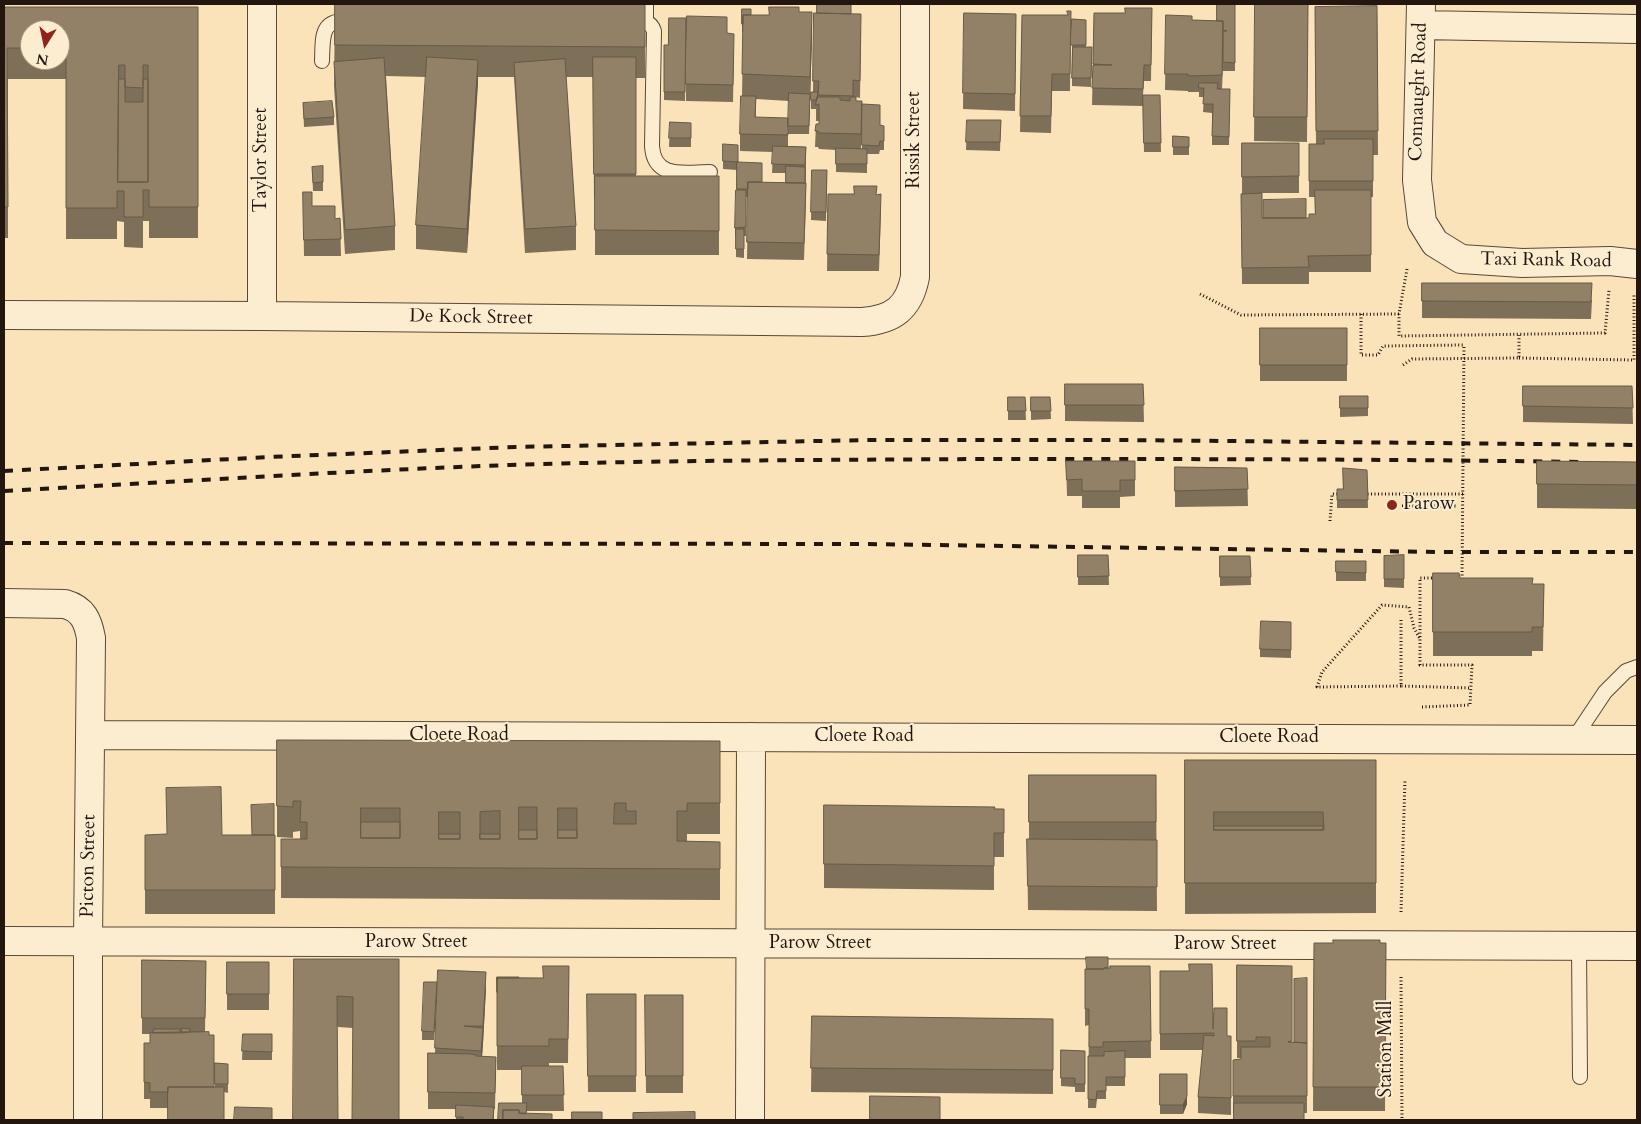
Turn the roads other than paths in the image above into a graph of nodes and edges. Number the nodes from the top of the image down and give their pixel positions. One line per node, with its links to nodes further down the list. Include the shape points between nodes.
1 (262, 4): 15 (street, Taylor Street)
2 (646, 4): 7 (lane)
3 (915, 4): 13 (street, Rissik Street)
4 (1421, 14): 8 (street); 11 (street, Connaught Road)
5 (370, 20): 9 (lane, via 338,20 328,25 323,34)
6 (617, 22): 7 (lane)
7 (646, 22): 10 (lane, via 654,31 652,146 656,162 666,170)
8 (1637, 29)
9 (322, 61)
10 (710, 172)
11 (1417, 180): 12 (street, Taxi Rank Road, via 1422,222 1435,243 1461,259 1522,263 1610,262)
12 (1636, 276)
13 (915, 277): 15 (street, De Kock Street, via 910,296 899,310 888,317 869,321)
14 (4, 315): 15 (street, De Kock Street)
15 (262, 316)
16 (4, 603): 18 (street, Picton Street, via 65,604 74,607 88,623 91,638)
17 (1637, 667): 20 (lane, via 1626,671 1605,692)
18 (91, 735): 19 (street, Cloete Road); 23 (street, Picton Street)
19 (752, 737): 20 (street, Cloete Road); 24 (street)
20 (1572, 740): 21 (street, Cloete Road)
21 (1637, 740)
22 (4, 941): 23 (street, Parow Street)
23 (88, 942): 24 (street, Parow Street); 28 (street, Picton Street)
24 (750, 943): 25 (street, Parow Street); 29 (street)
25 (1580, 946): 26 (street, Parow Street); 27 (lane)
26 (1637, 946)
27 (1580, 1077)
28 (88, 1120)
29 (750, 1120)

